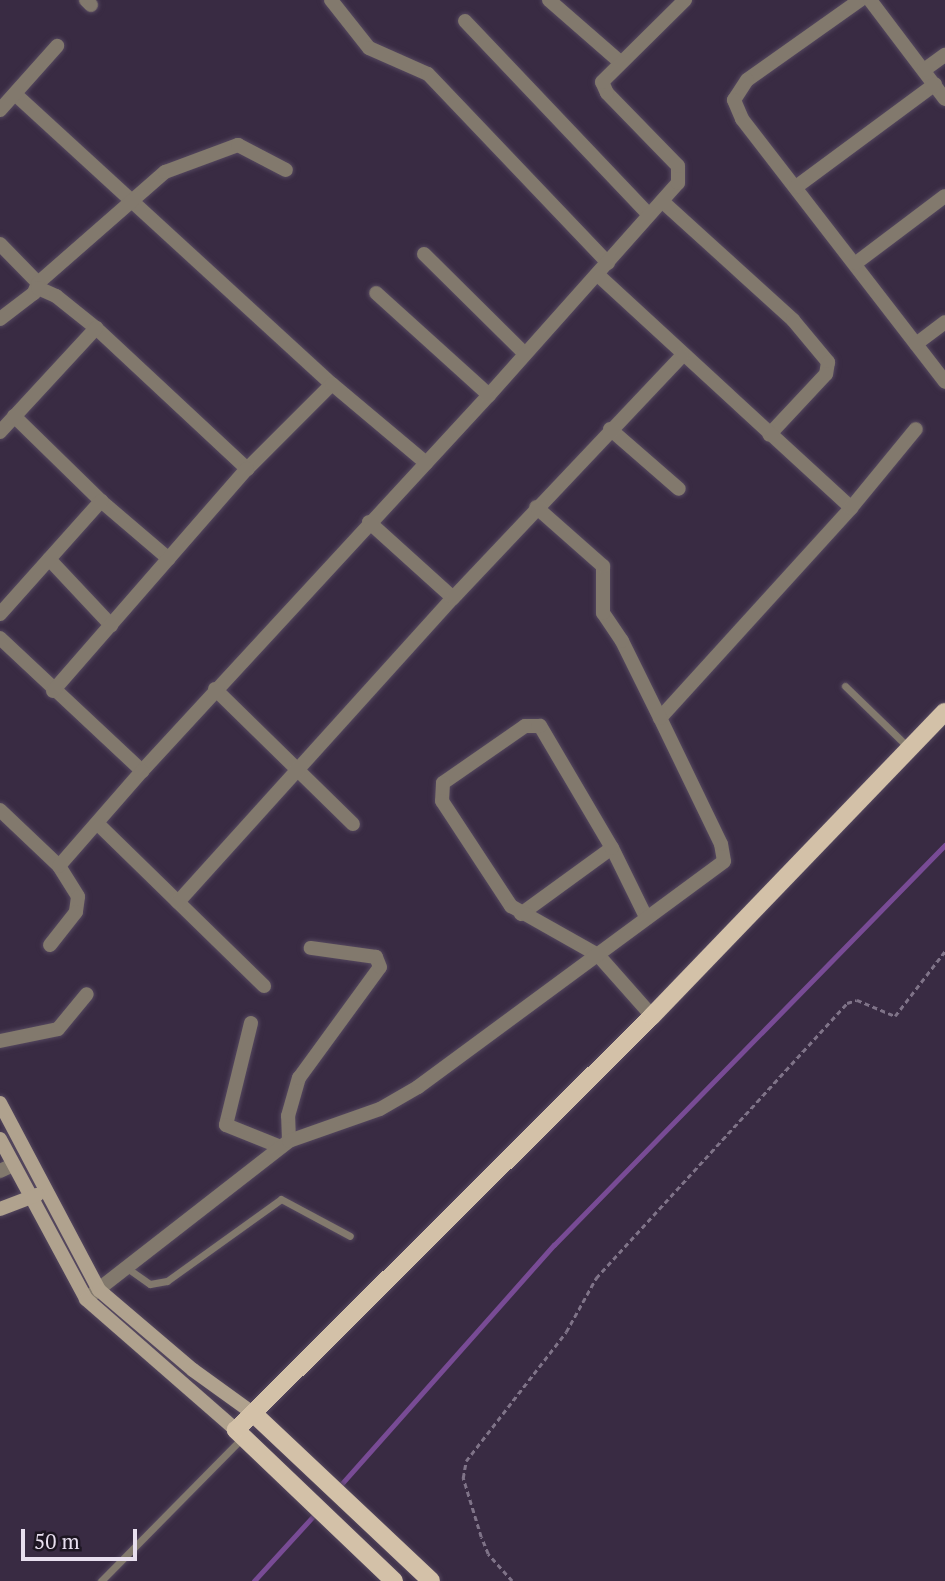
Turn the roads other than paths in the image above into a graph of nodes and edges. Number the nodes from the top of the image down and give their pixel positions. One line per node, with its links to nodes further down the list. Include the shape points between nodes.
1 (549, 0): 9 (street)
2 (684, 0): 9 (street)
3 (860, 0): 16 (street, via 747,80 734,100 742,119)
4 (870, 0): 10 (street)
5 (333, 1): 23 (street, via 369,48 428,74)
6 (465, 21): 20 (street)
7 (57, 46): 12 (street)
8 (945, 55): 10 (street)
9 (619, 61): 19 (street, via 604,77 603,88 681,173)
10 (924, 70): 11 (street)
11 (935, 85): 13 (street); 16 (street)
12 (15, 94): 14 (street); 18 (street)
13 (945, 99)
14 (0, 110)
15 (286, 170): 18 (street, via 247,147 229,145 166,172)
16 (796, 187): 24 (street)
17 (945, 196): 24 (street)
18 (133, 200): 26 (street); 35 (street)
19 (663, 202): 20 (street); 41 (street, via 793,320 828,362 826,374)
20 (649, 215): 23 (street)
21 (0, 244): 26 (street)
22 (424, 254): 32 (street)
23 (608, 263): 25 (street)
24 (856, 263): 31 (street)
25 (598, 275): 32 (street); 33 (street)
26 (38, 285): 28 (street); 30 (street)
27 (376, 293): 36 (street)
28 (0, 319)
29 (945, 322): 31 (street)
30 (96, 328): 37 (street); 43 (street)
31 (916, 344): 34 (street)
32 (525, 354): 36 (street)
33 (682, 356): 38 (street); 41 (street)
34 (945, 382)
35 (332, 384): 42 (street); 43 (street)
36 (489, 395): 42 (street)
37 (14, 416): 40 (street); 45 (street)
38 (610, 429): 44 (street); 46 (street)
39 (916, 429): 47 (street)
40 (0, 432)
41 (769, 435): 47 (street)
42 (426, 463): 48 (street)
43 (247, 469): 50 (street)
44 (679, 489)
45 (102, 501): 49 (street); 50 (street)
46 (537, 507): 51 (street); 59 (street, via 603,566 603,613)
47 (851, 508): 59 (street)
48 (369, 522): 51 (street); 56 (street)
49 (49, 559): 52 (street); 53 (street)
50 (169, 559): 53 (street)
51 (453, 598): 61 (street)
52 (0, 614)
53 (111, 625): 57 (street)
54 (0, 638): 57 (street)
55 (845, 686): 60 (lane)
56 (215, 689): 61 (street); 62 (street)
57 (53, 691): 62 (street)
58 (945, 712): 60 (main road)
59 (660, 718): 70 (street, via 721,844 724,861)
60 (909, 748): 76 (main road)
61 (297, 770): 65 (street); 68 (street)
62 (142, 771): 64 (street)
63 (0, 810): 67 (street)
64 (98, 824): 67 (street); 68 (street)
65 (353, 824)
66 (612, 848): 69 (street); 69 (street, via 535,723 449,777 440,789 442,801 486,875); 70 (street)
67 (59, 866): 71 (street, via 78,904)
68 (178, 902): 74 (street)
69 (521, 914): 73 (street)
70 (646, 916): 73 (street)
71 (50, 945)
72 (312, 948): 81 (street, via 376,957 380,967 299,1078)
73 (598, 955): 76 (street); 81 (street, via 418,1087 380,1109)
74 (264, 986)
75 (87, 994): 78 (street, via 58,1029)
76 (652, 1016): 90 (main road, via 487,1175)
77 (251, 1023): 81 (street, via 226,1125)
78 (0, 1041)
79 (0, 1102): 83 (main road)
80 (0, 1139): 82 (main road)
81 (285, 1144): 87 (street)
82 (6, 1168): 84 (main road)
83 (44, 1192): 84 (main road); 88 (main road)
84 (29, 1198): 85 (main road); 89 (main road)
85 (0, 1209)
86 (350, 1236): 87 (lane, via 281,1199 167,1281 150,1284)
87 (127, 1268): 88 (street)
88 (99, 1290): 89 (street); 90 (main road, via 193,1370)
89 (86, 1300): 91 (main road)
90 (254, 1414): 91 (main road); 94 (main road)
91 (240, 1433): 92 (lane); 93 (main road)
92 (101, 1581)
93 (394, 1581)
94 (431, 1581)

